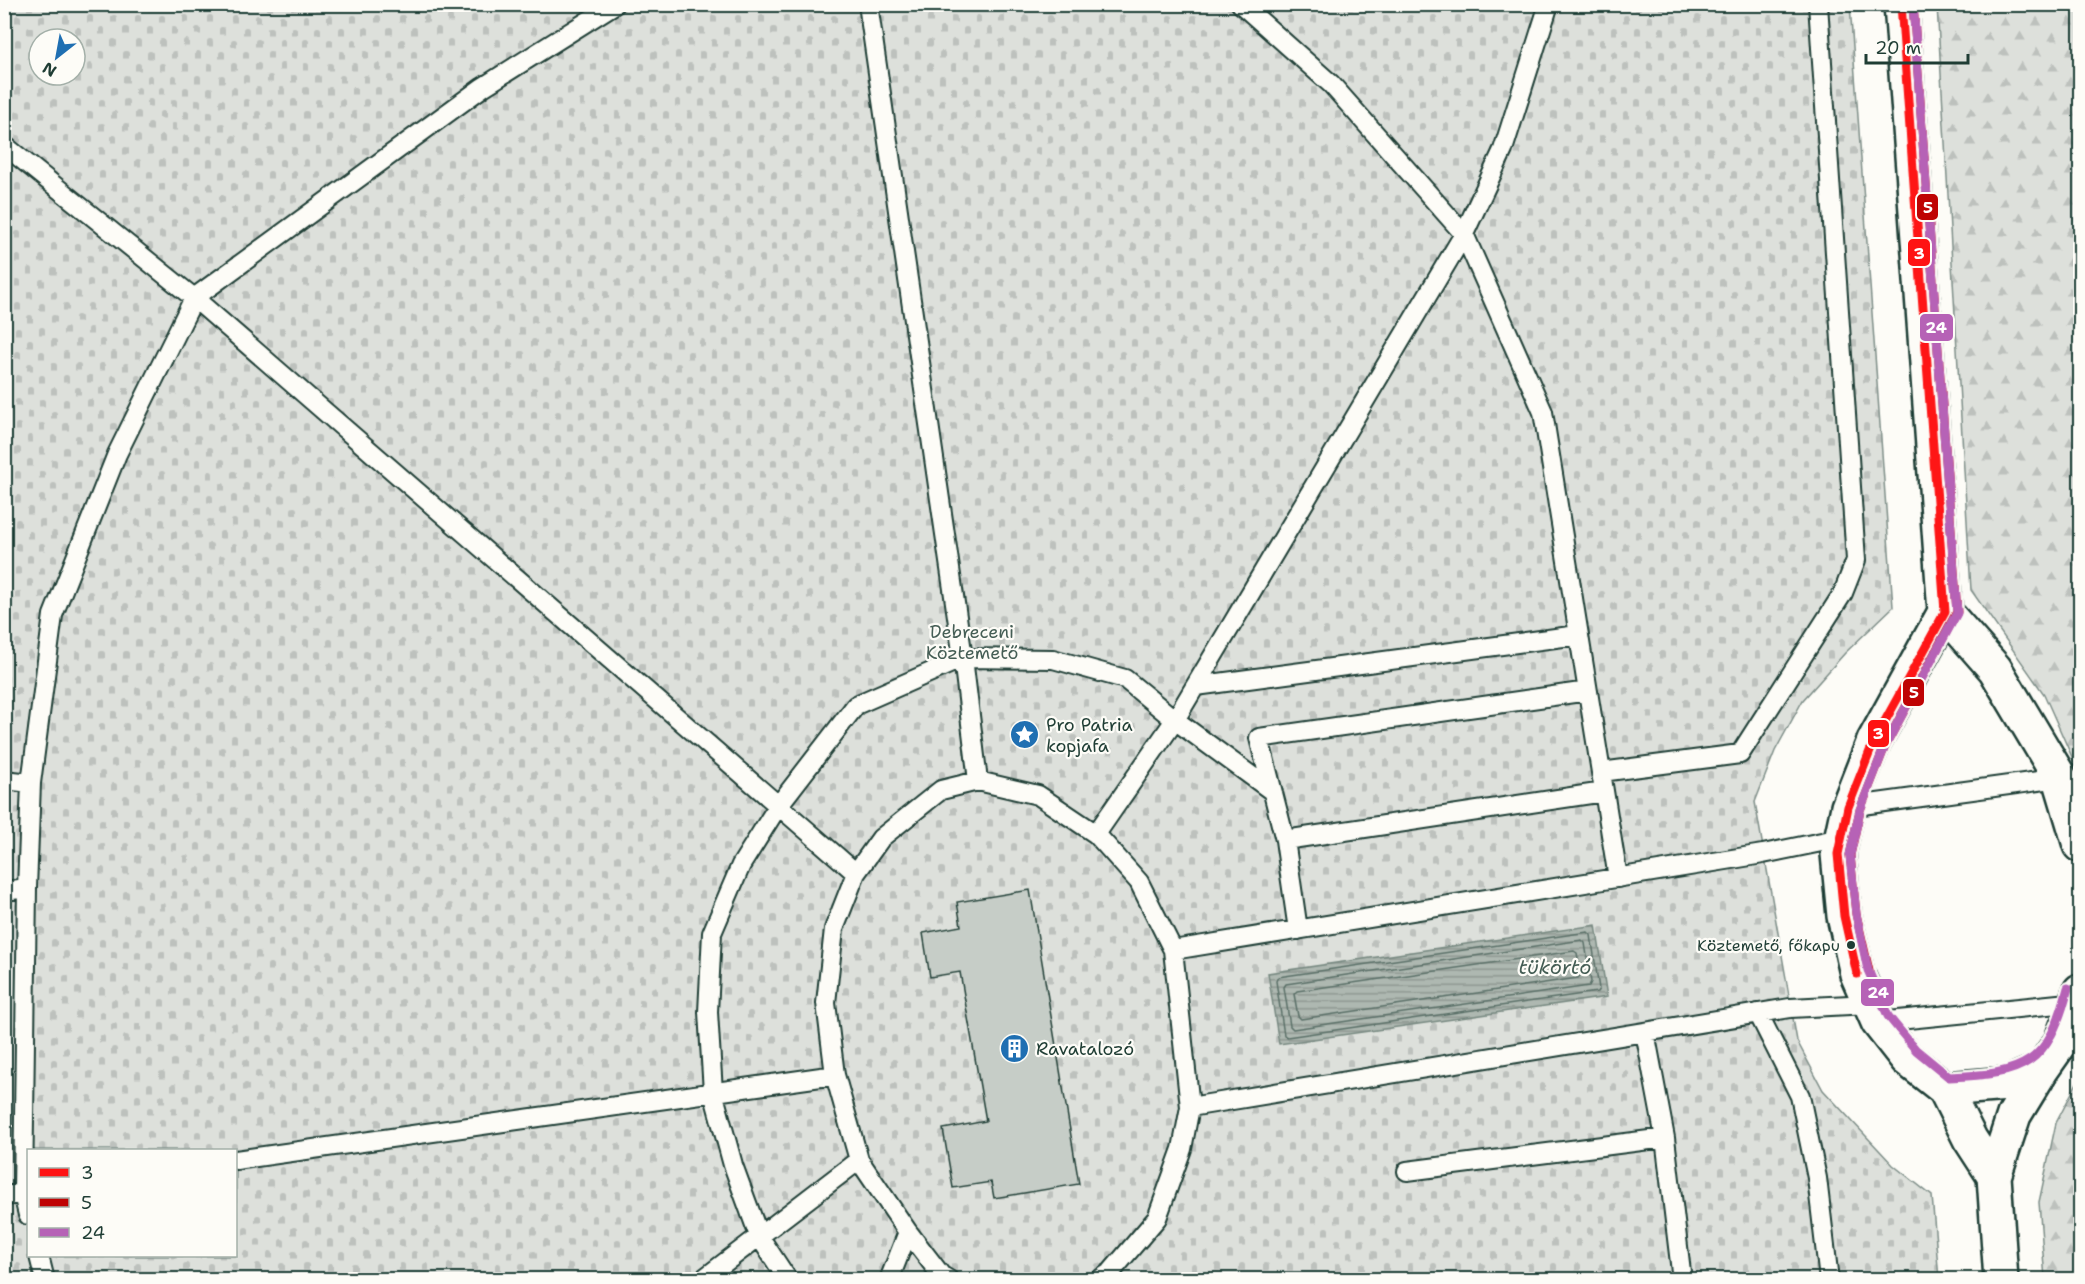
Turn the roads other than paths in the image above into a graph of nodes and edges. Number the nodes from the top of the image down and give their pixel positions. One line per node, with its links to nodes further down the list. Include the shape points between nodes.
1 (615, 4): 9 (lane, via 483,87)
2 (868, 4): 12 (lane)
3 (1241, 4): 8 (lane, via 1331,84)
4 (1549, 4): 8 (lane, via 1503,150)
5 (1818, 4): 16 (lane, via 1856,560 1844,593 1740,754)
6 (1901, 4): 10 (street)
7 (4, 145): 9 (lane)
8 (1464, 234): 11 (lane, via 1543,412); 13 (lane)
9 (194, 298): 20 (lane, via 117,454 53,615); 23 (lane)
10 (1945, 612): 17 (street, via 1995,669); 24 (street, via 1874,741)
11 (1578, 635): 13 (lane); 14 (lane)
12 (963, 658): 15 (lane, via 1053,659 1125,679); 19 (lane); 23 (lane, via 856,705)
13 (1196, 686): 15 (lane)
14 (1588, 691): 16 (lane); 21 (lane, via 1259,738)
15 (1175, 720): 21 (lane); 25 (lane)
16 (1601, 772): 22 (lane)
17 (2060, 778): 24 (lane); 28 (street)
18 (4, 780): 20 (lane)
19 (978, 781): 25 (lane, via 1038,795); 29 (lane, via 941,790 881,838)
20 (31, 783): 31 (lane)
21 (1272, 791): 27 (lane)
22 (1604, 792): 27 (lane); 30 (lane)
23 (778, 806): 29 (lane); 42 (lane, via 741,866 712,933 708,1011)
24 (1848, 807): 26 (street)
25 (1096, 834): 34 (lane, via 1139,882)
26 (1841, 838): 30 (lane); 37 (street, via 1844,916 1857,974)
27 (1285, 840): 33 (lane)
28 (2080, 845)
29 (856, 873): 40 (lane, via 834,930 830,961 826,1003)
30 (1618, 878): 33 (lane)
31 (27, 888): 32 (lane); 49 (lane)
32 (4, 891)
33 (1298, 930): 34 (lane)
34 (1173, 950): 43 (lane)
35 (2079, 996): 37 (lane); 39 (street, via 2061,1042)
36 (1758, 1013): 37 (lane, via 1791,1008); 38 (lane); 62 (lane, via 1800,1096 1817,1178)
37 (1874, 1013): 41 (street, via 1907,1059)
38 (1646, 1032): 43 (lane); 44 (lane)
39 (2042, 1069): 41 (street, via 2008,1084); 48 (street, via 2014,1115)
40 (835, 1075): 42 (lane); 46 (lane)
41 (1945, 1089): 48 (street)
42 (713, 1092): 45 (lane); 53 (lane, via 733,1165)
43 (1190, 1107): 60 (lane, via 1182,1149 1157,1218 1111,1272)
44 (1665, 1138): 47 (lane); 61 (lane)
45 (237, 1160)
46 (859, 1160): 52 (lane); 53 (lane)
47 (1407, 1172)
48 (1994, 1176): 63 (street)
49 (26, 1193): 50 (lane); 51 (lane)
50 (4, 1196)
51 (4, 1204)
52 (908, 1232): 58 (lane); 59 (lane)
53 (759, 1236): 56 (lane); 57 (lane)
54 (39, 1257): 55 (lane)
55 (45, 1280)
56 (702, 1280)
57 (788, 1280)
58 (889, 1280)
59 (949, 1280)
60 (1099, 1280)
61 (1682, 1280)
62 (1829, 1280)
63 (2001, 1280)

